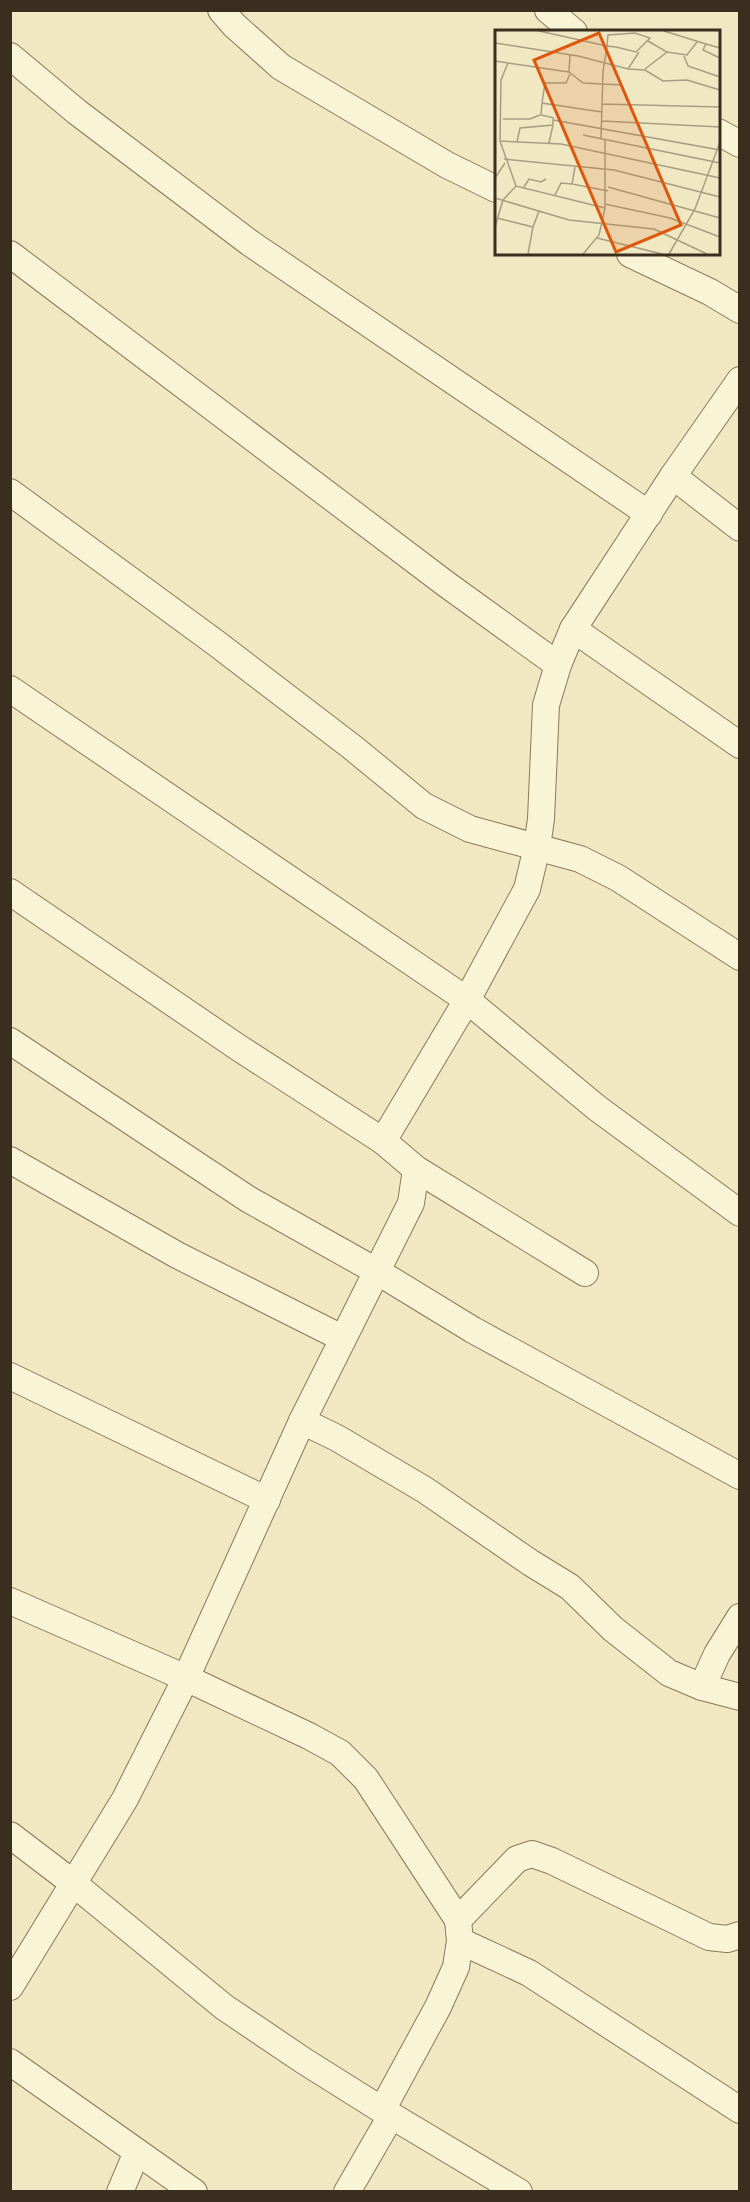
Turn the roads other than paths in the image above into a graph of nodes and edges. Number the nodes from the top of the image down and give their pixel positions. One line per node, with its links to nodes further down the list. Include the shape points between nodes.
1 (221, 10): 7 (street, via 281,67 447,165)
2 (548, 10): 3 (street)
3 (572, 30)
4 (10, 56): 14 (street, via 250,243)
5 (720, 133): 6 (street)
6 (740, 144)
7 (495, 189)
8 (10, 254): 17 (street)
9 (632, 255): 10 (street)
10 (740, 310)
11 (740, 380): 12 (street)
12 (673, 476): 14 (street); 15 (street)
13 (10, 492): 20 (street, via 216,643 424,806 470,829)
14 (649, 514): 16 (street)
15 (740, 528)
16 (573, 629): 17 (street); 19 (street)
17 (558, 665): 20 (street, via 546,705)
18 (10, 689): 23 (street)
19 (740, 745)
20 (537, 847): 22 (street, via 580,859 618,878); 23 (street, via 527,889)
21 (10, 892): 25 (street)
22 (740, 957)
23 (466, 1000): 25 (street); 28 (street, via 597,1108)
24 (10, 1041): 29 (street, via 248,1199)
25 (383, 1141): 27 (street)
26 (10, 1160): 31 (street, via 177,1255)
27 (416, 1169): 29 (street, via 411,1203); 30 (street)
28 (740, 1213)
29 (378, 1272): 31 (street); 34 (street, via 473,1330)
30 (585, 1273)
31 (342, 1338): 33 (street)
32 (10, 1376): 35 (street)
33 (302, 1421): 35 (street); 39 (street, via 425,1490 570,1587 613,1629 669,1673)
34 (740, 1476)
35 (267, 1500): 38 (street)
36 (10, 1601): 38 (street)
37 (740, 1617): 39 (street)
38 (186, 1678): 42 (street, via 125,1799); 43 (street, via 340,1753 366,1779)
39 (702, 1687): 40 (street)
40 (740, 1697)
41 (10, 1835): 42 (street)
42 (73, 1883): 45 (street); 48 (street, via 224,2007)
43 (459, 1931): 44 (street, via 517,1859 532,1854 709,1937 727,1939); 47 (street); 48 (street, via 456,1967)
44 (740, 1935)
45 (10, 1987)
46 (10, 2062): 49 (street)
47 (740, 2110)
48 (387, 2113): 52 (street); 53 (street)
49 (137, 2152): 50 (street); 51 (street)
50 (120, 2192)
51 (194, 2192)
52 (347, 2192)
53 (519, 2192)

